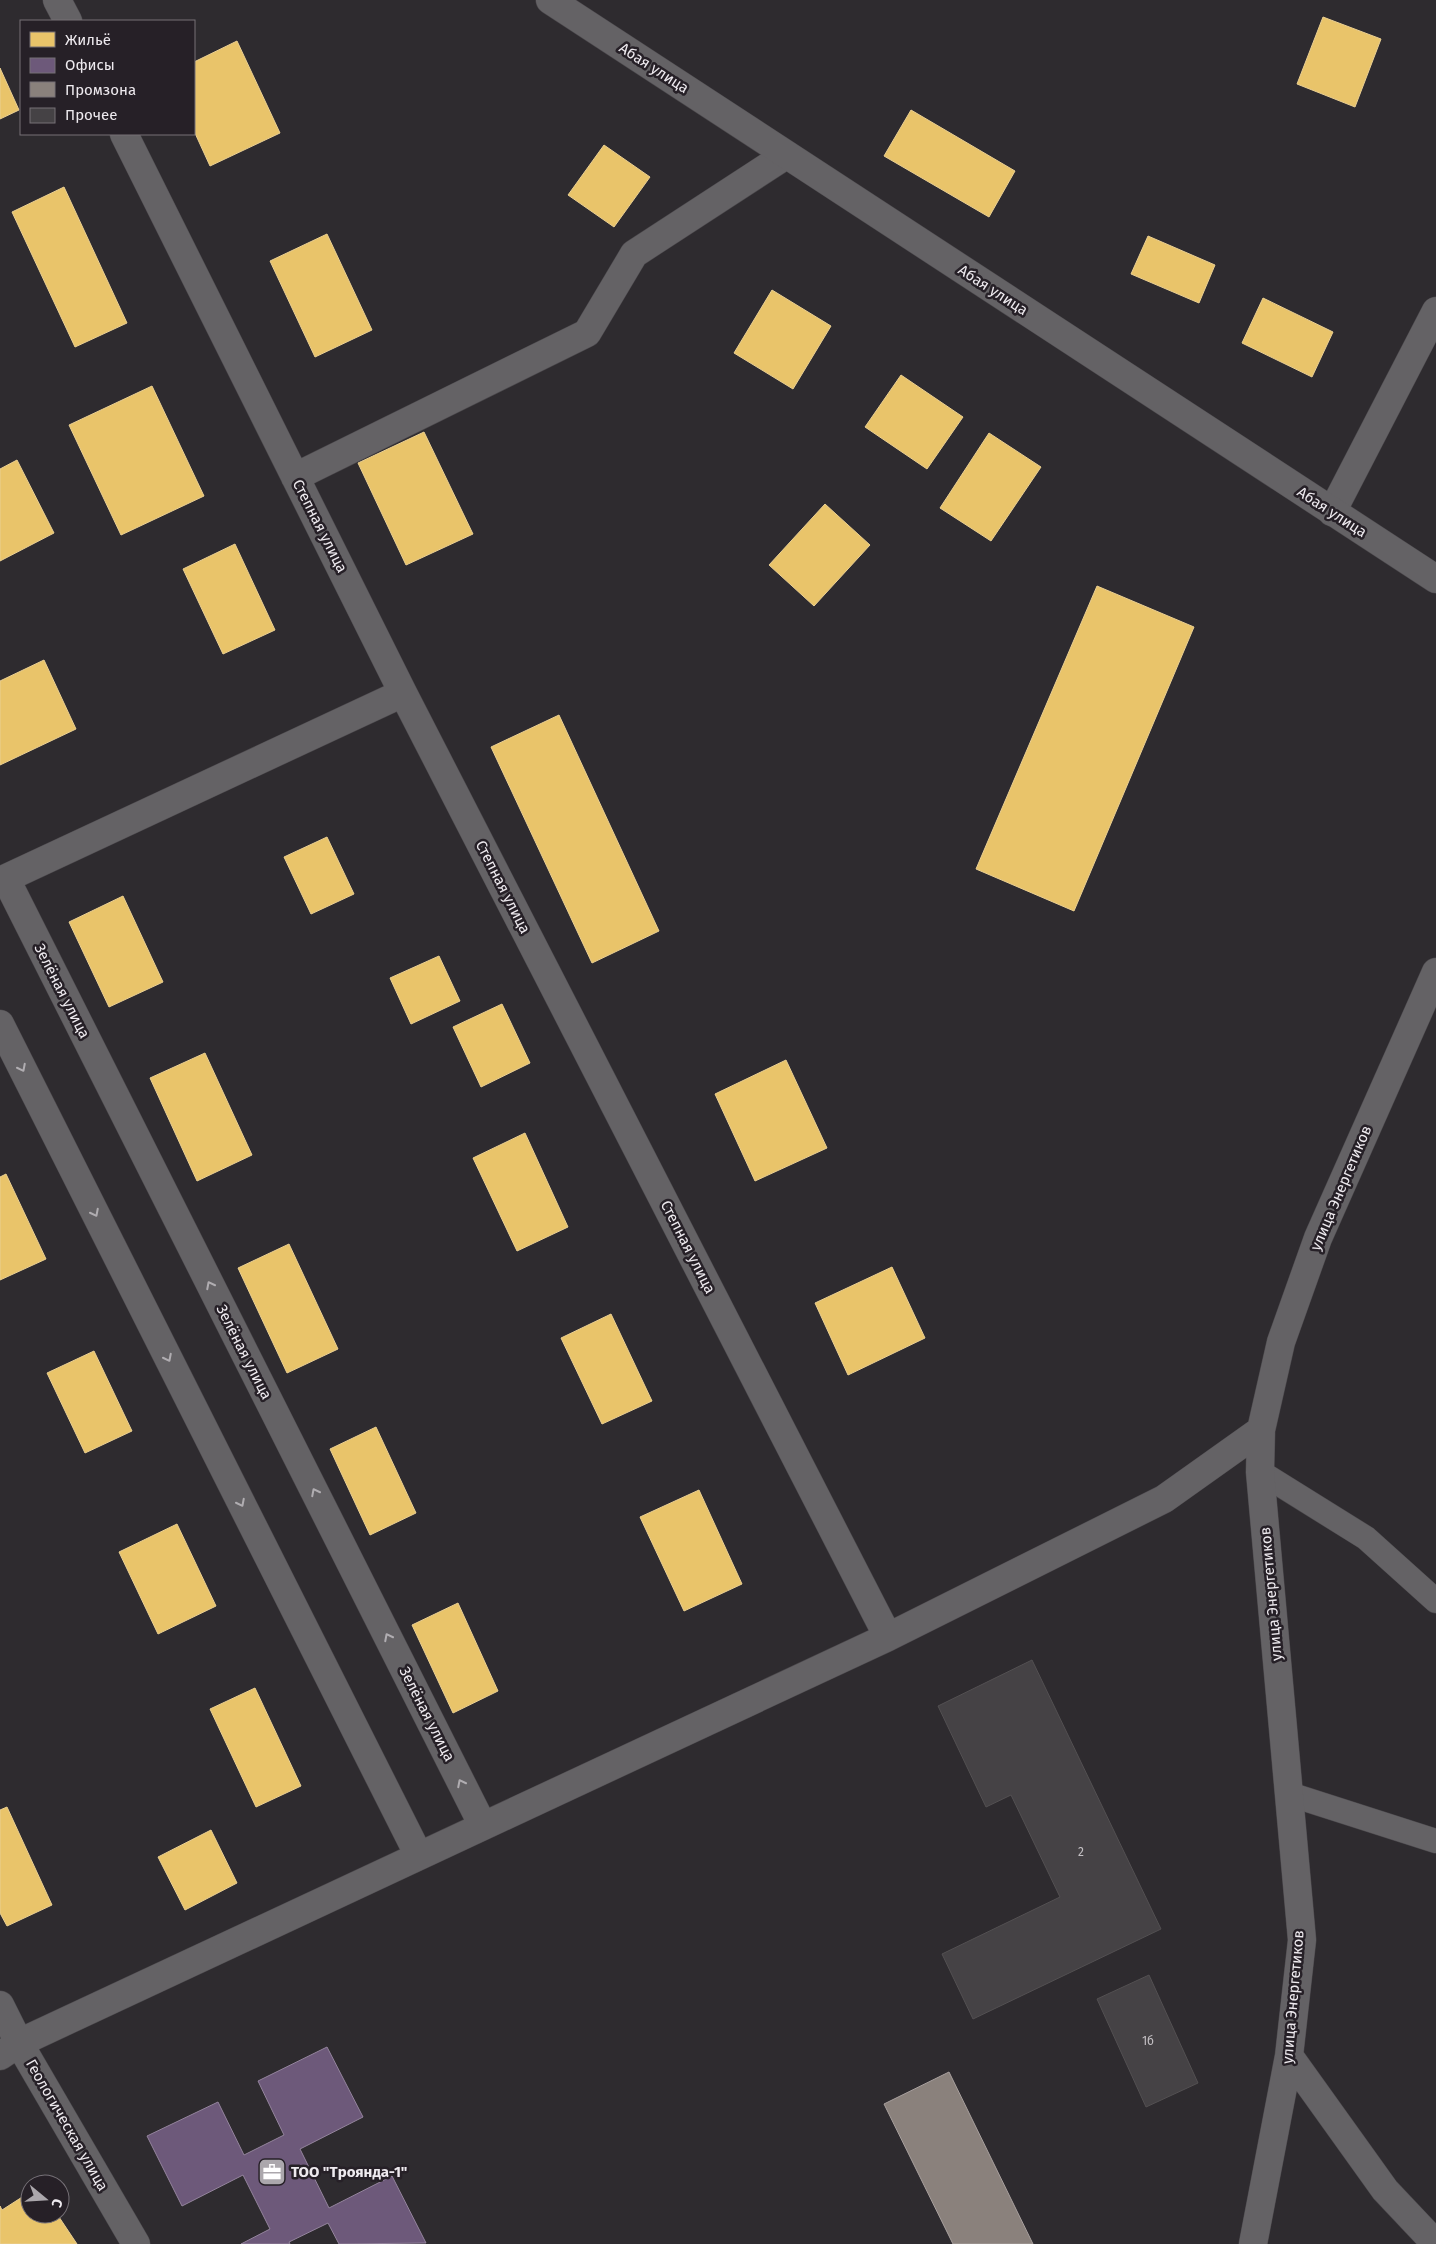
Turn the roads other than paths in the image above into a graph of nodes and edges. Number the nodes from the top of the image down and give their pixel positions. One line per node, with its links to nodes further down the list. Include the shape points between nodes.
1 (57, 0): 3 (street)
2 (550, 0): 5 (street, Абая улица)
3 (67, 20)
4 (124, 135): 7 (street, Степная улица)
5 (786, 155): 7 (street, via 634,254 587,333); 8 (street, Абая улица)
6 (1436, 311): 8 (street)
7 (295, 477): 10 (street, Степная улица)
8 (1332, 512): 9 (street, Абая улица)
9 (1436, 579)
10 (403, 693): 11 (street); 17 (street, Степная улица)
11 (3, 880): 19 (street, Зелёная улица, one-way to 11)
12 (1436, 972): 14 (street, улица Энергетиков, via 1318,1238 1281,1342)
13 (0, 1024): 21 (street, one-way to 21)
14 (1261, 1430): 15 (street, улица Энергетиков); 17 (street, via 1164,1499)
15 (1260, 1472): 16 (lane, via 1366,1538); 18 (street, улица Энергетиков)
16 (1436, 1600)
17 (888, 1637): 19 (street)
18 (1289, 1794): 20 (lane); 24 (street, улица Энергетиков, via 1302,1940)
19 (483, 1826): 21 (street)
20 (1436, 1842)
21 (419, 1856): 23 (street)
22 (0, 2005): 23 (street, Геологическая улица)
23 (10, 2049): 25 (street, Геологическая улица)
24 (1289, 2056): 26 (street, улица Энергетиков); 27 (street, via 1384,2190)
25 (136, 2244)
26 (1253, 2244)
27 (1436, 2244)

